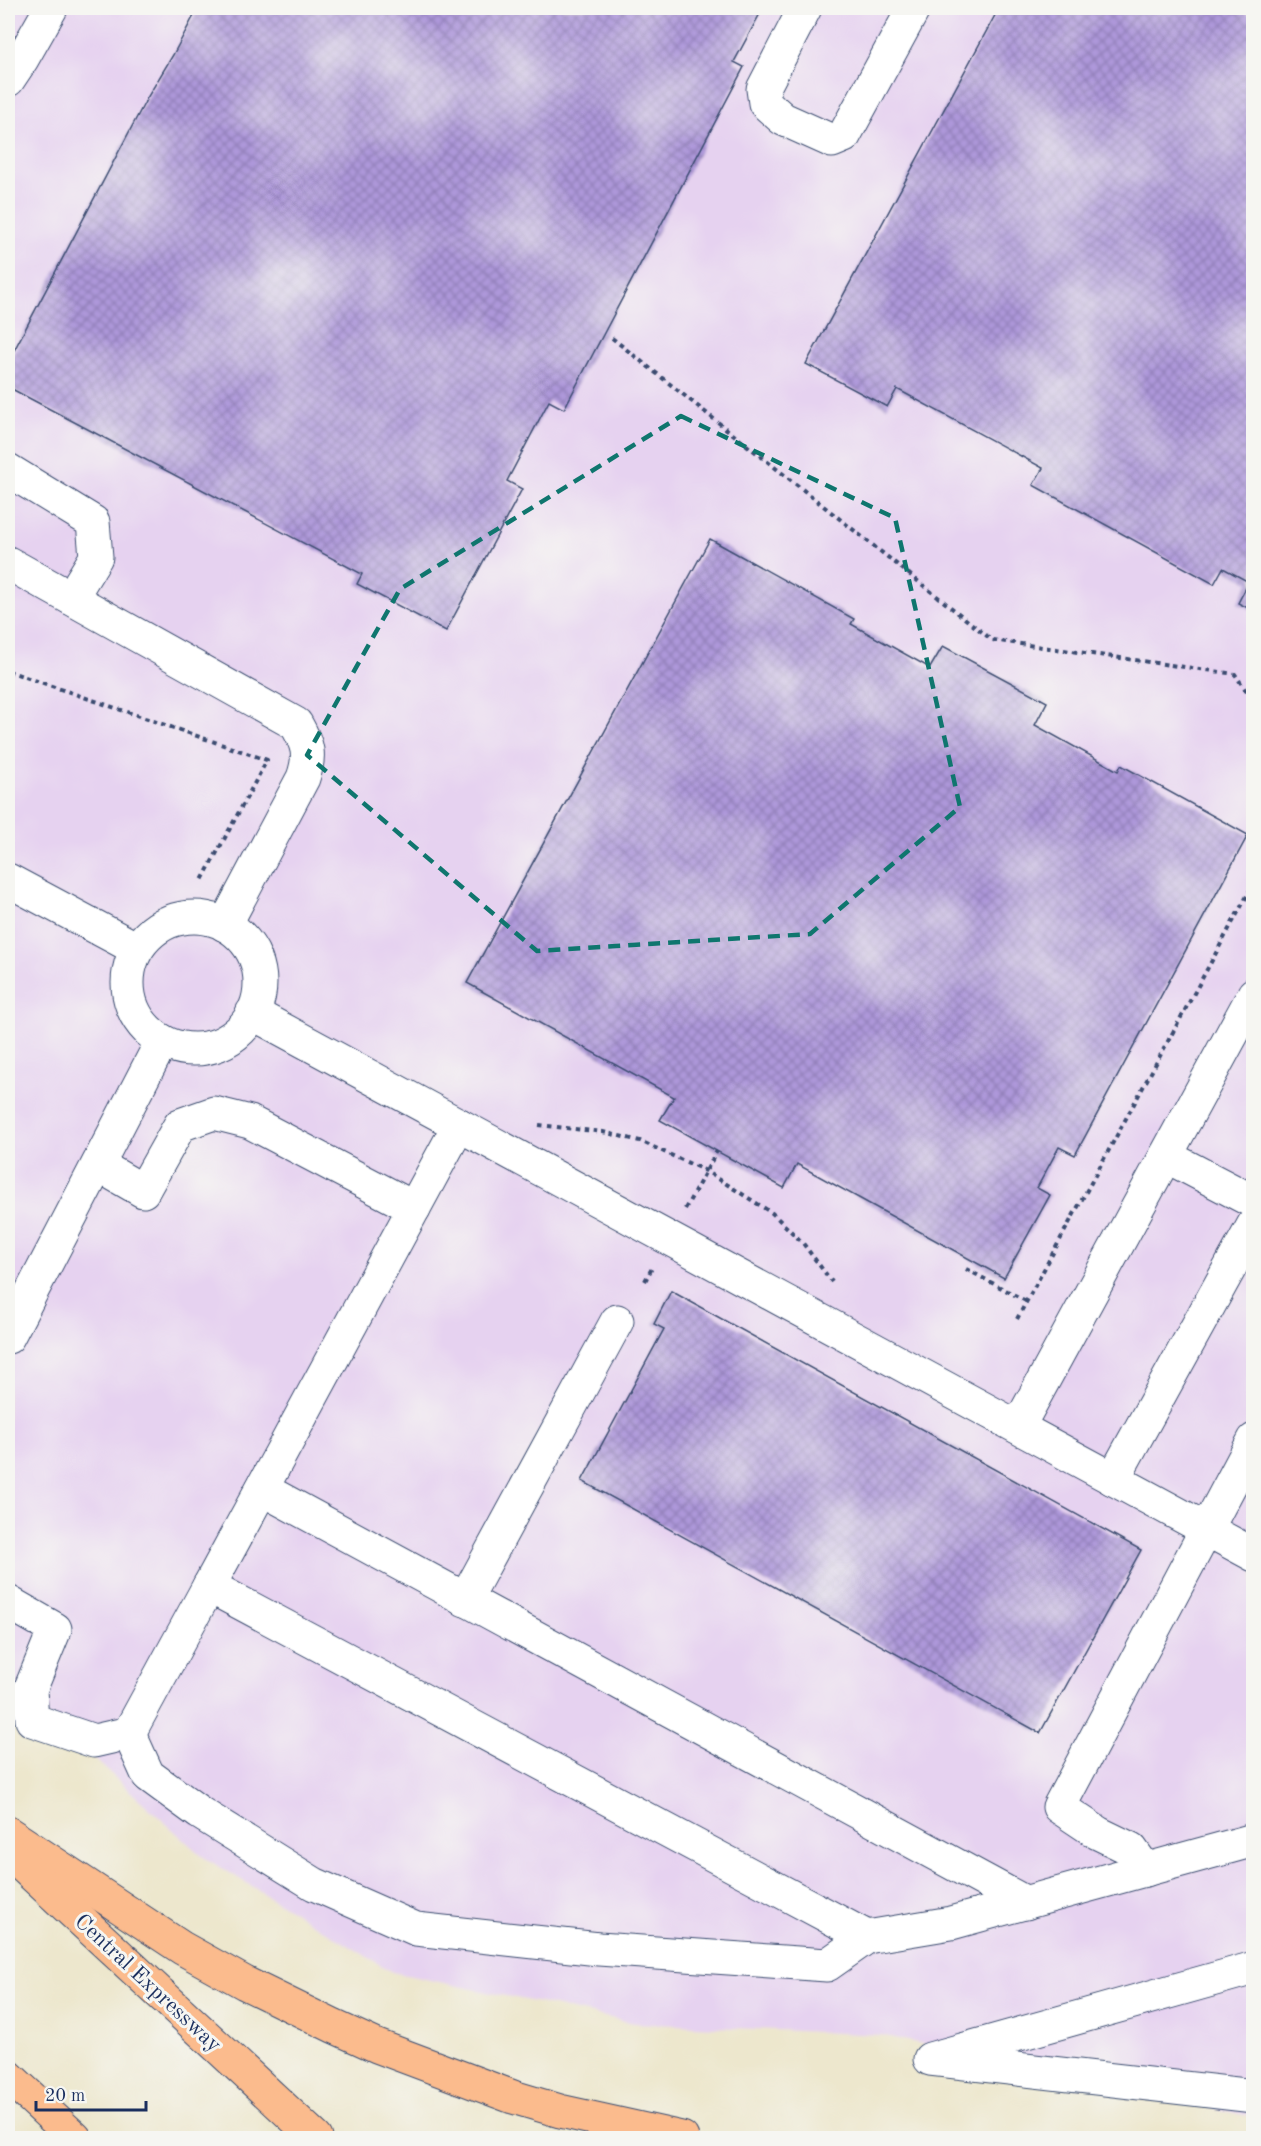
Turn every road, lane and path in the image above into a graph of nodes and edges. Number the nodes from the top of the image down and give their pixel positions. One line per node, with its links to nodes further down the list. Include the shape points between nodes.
1 (51, 8): 4 (lane)
2 (805, 8): 3 (lane, via 763,89 765,103 783,119 832,141 844,136)
3 (914, 8)
4 (12, 63)
5 (612, 338): 10 (path, via 992,640 1235,674)
6 (8, 470): 8 (lane, via 93,522 96,557)
7 (8, 563): 8 (lane)
8 (71, 598): 14 (lane, via 296,724 306,740 309,761 303,778)
9 (8, 671): 12 (path, via 267,760)
10 (1254, 703)
11 (8, 880): 15 (lane)
12 (201, 882)
13 (1254, 883): 31 (path)
14 (225, 925): 15 (lane, via 213,919 178,918 148,935); 17 (lane, via 241,937 257,965 260,981)
15 (137, 949): 18 (lane, via 130,965 130,1000 147,1030)
16 (1254, 994): 22 (lane)
17 (252, 1013): 18 (lane, via 229,1039 212,1046 195,1049); 19 (lane)
18 (162, 1041): 23 (lane)
19 (459, 1125): 27 (lane); 35 (lane)
20 (539, 1125): 24 (path, via 603,1132 640,1141)
21 (717, 1151): 24 (path)
22 (1166, 1156): 26 (lane); 35 (lane)
23 (98, 1165): 27 (lane, via 143,1191 180,1125 214,1113 250,1122); 34 (lane)
24 (706, 1171): 25 (path); 30 (path, via 772,1213 802,1242)
25 (701, 1180)
26 (1254, 1202)
27 (414, 1208): 38 (lane)
28 (1254, 1224): 37 (lane)
29 (966, 1269): 31 (path)
30 (832, 1282)
31 (1026, 1301): 32 (path)
32 (1017, 1320)
33 (617, 1321): 42 (lane)
34 (8, 1337)
35 (1018, 1427): 37 (lane)
36 (1254, 1440): 39 (lane)
37 (1113, 1479): 39 (lane)
38 (262, 1489): 41 (lane); 42 (lane)
39 (1206, 1529): 40 (lane); 48 (lane, via 1059,1807 1131,1849)
40 (1254, 1555)
41 (209, 1586): 44 (lane); 50 (lane)
42 (465, 1600): 49 (lane)
43 (8, 1602): 44 (lane, via 55,1629 30,1690 32,1720 94,1741)
44 (129, 1733): 50 (lane, via 148,1775 200,1813 314,1884 416,1929 610,1950 827,1965)
45 (8, 1833): 56 (main road, via 182,1948 377,2046 513,2097)
46 (1254, 1840): 48 (lane)
47 (8, 1852): 55 (main road, Central Expressway)
48 (1146, 1870): 49 (lane)
49 (1026, 1903): 50 (lane, via 951,1923)
50 (867, 1937)
51 (1254, 1968): 53 (lane, via 930,2059)
52 (8, 2076): 54 (main road)
53 (1254, 2096)
54 (75, 2139)
55 (316, 2139)
56 (682, 2139)

